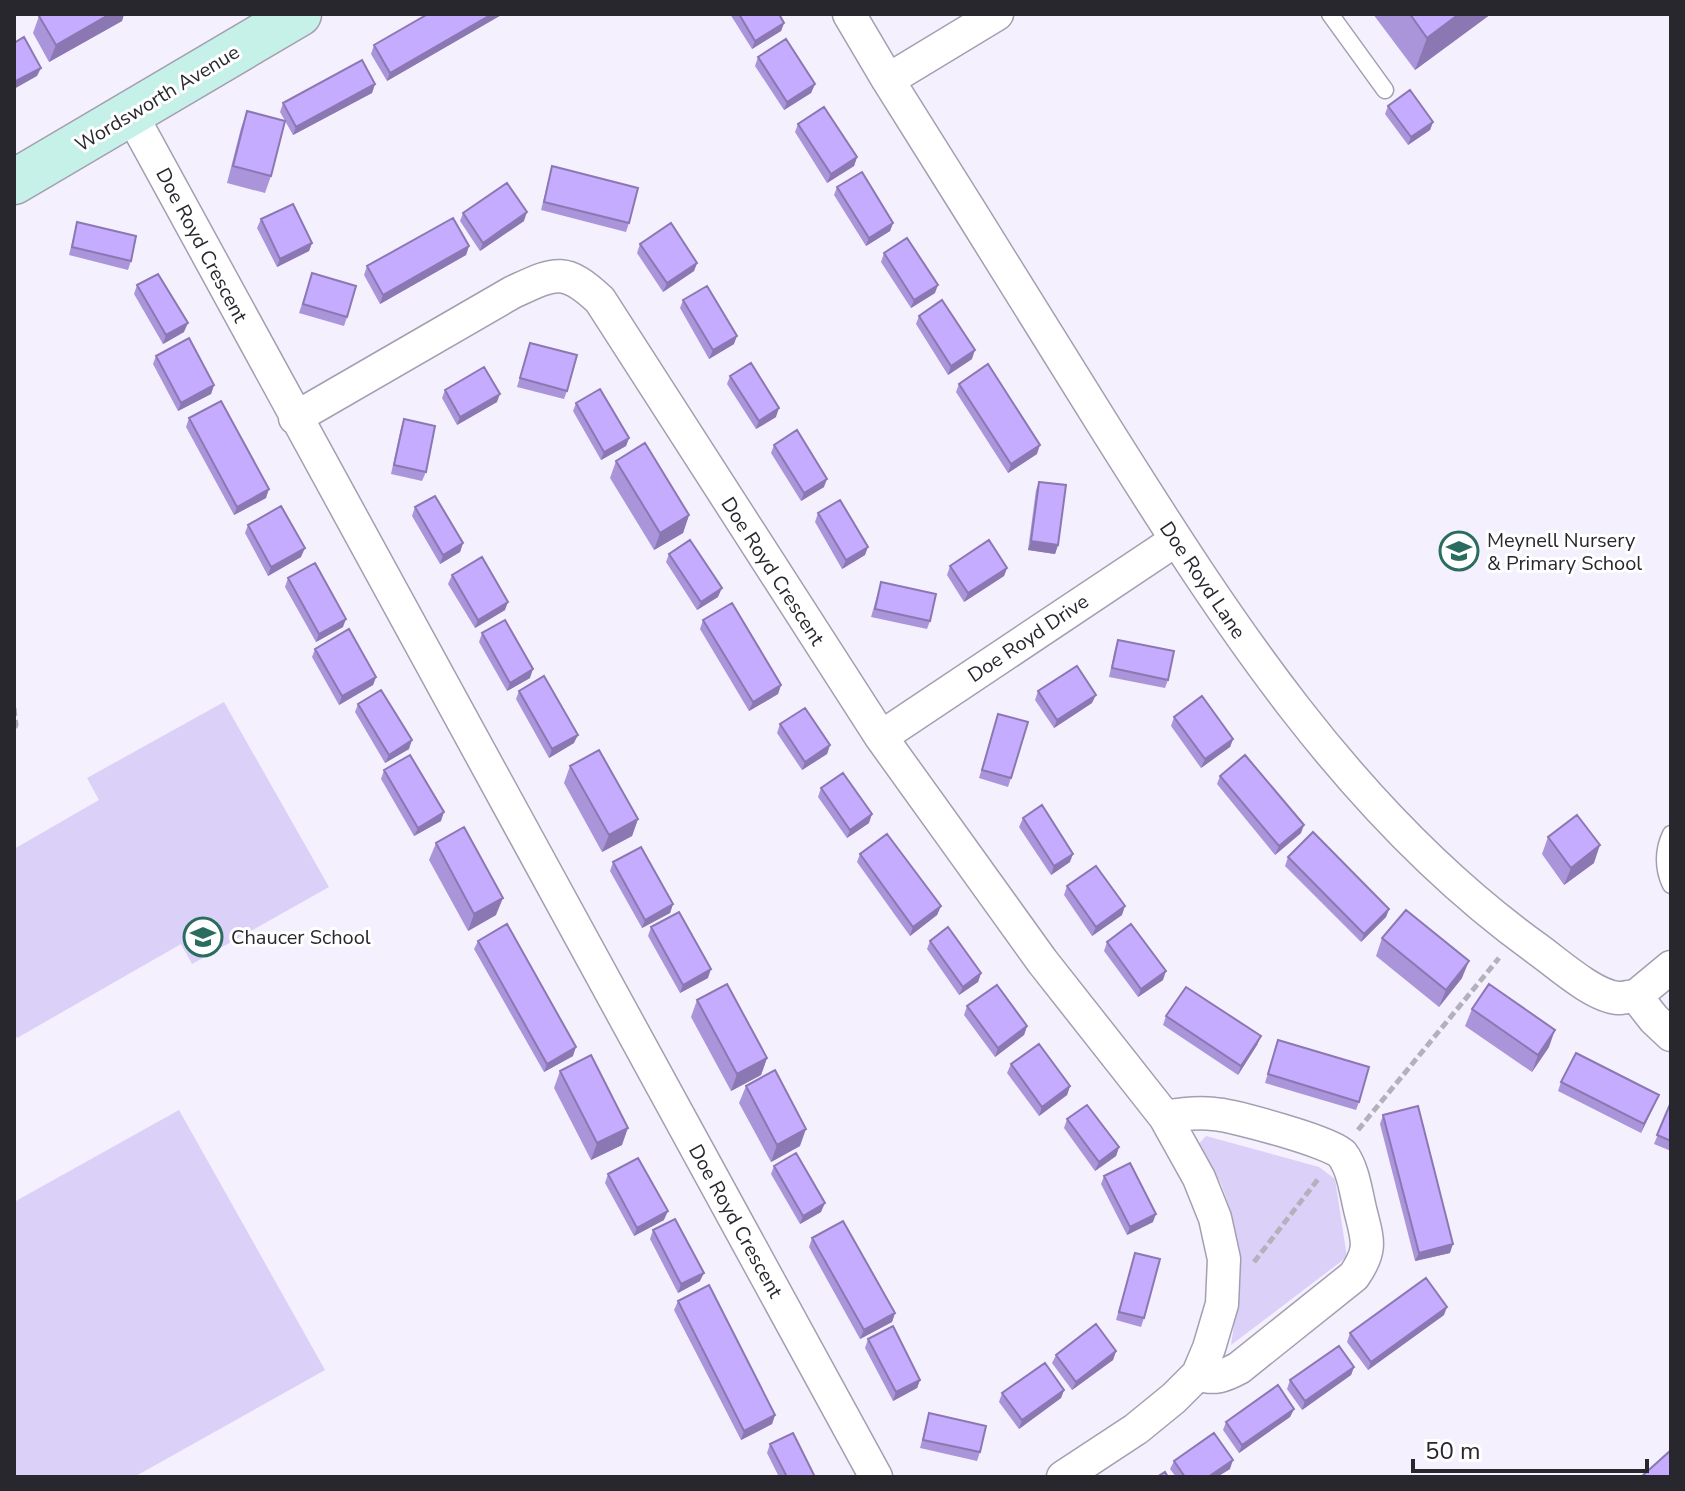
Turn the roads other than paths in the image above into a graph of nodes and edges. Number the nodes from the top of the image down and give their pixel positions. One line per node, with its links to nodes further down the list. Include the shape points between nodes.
1 (299, 14): 7 (street, Wordsworth Avenue)
2 (849, 14): 5 (street, Doe Royd Lane)
3 (997, 14): 5 (street)
4 (1330, 14): 6 (lane)
5 (888, 80): 10 (street, Doe Royd Lane)
6 (1385, 90)
7 (131, 114): 8 (street, Wordsworth Avenue); 9 (street, Doe Royd Crescent)
8 (14, 182)
9 (295, 418): 11 (street, Doe Royd Crescent, via 513,292 550,275 578,280 600,300); 19 (street, Doe Royd Crescent)
10 (1176, 540): 11 (street, Doe Royd Drive); 15 (street, Doe Royd Lane, via 1314,735 1381,810 1518,935 1592,988 1617,998)
11 (881, 737): 17 (street, Doe Royd Crescent, via 1042,961)
12 (1671, 834): 13 (lane, via 1665,845 1665,874)
13 (1671, 885)
14 (1671, 967): 15 (street)
15 (1636, 996): 16 (street)
16 (1671, 1035)
17 (1165, 1117): 18 (street, Doe Royd Crescent, via 1199,1178 1224,1259 1222,1304); 18 (street, via 1216,1114 1341,1151 1368,1243 1354,1276 1239,1368 1222,1377)
18 (1198, 1374): 20 (street, Doe Royd Crescent, via 1136,1429)
19 (876, 1477)
20 (1063, 1477)

